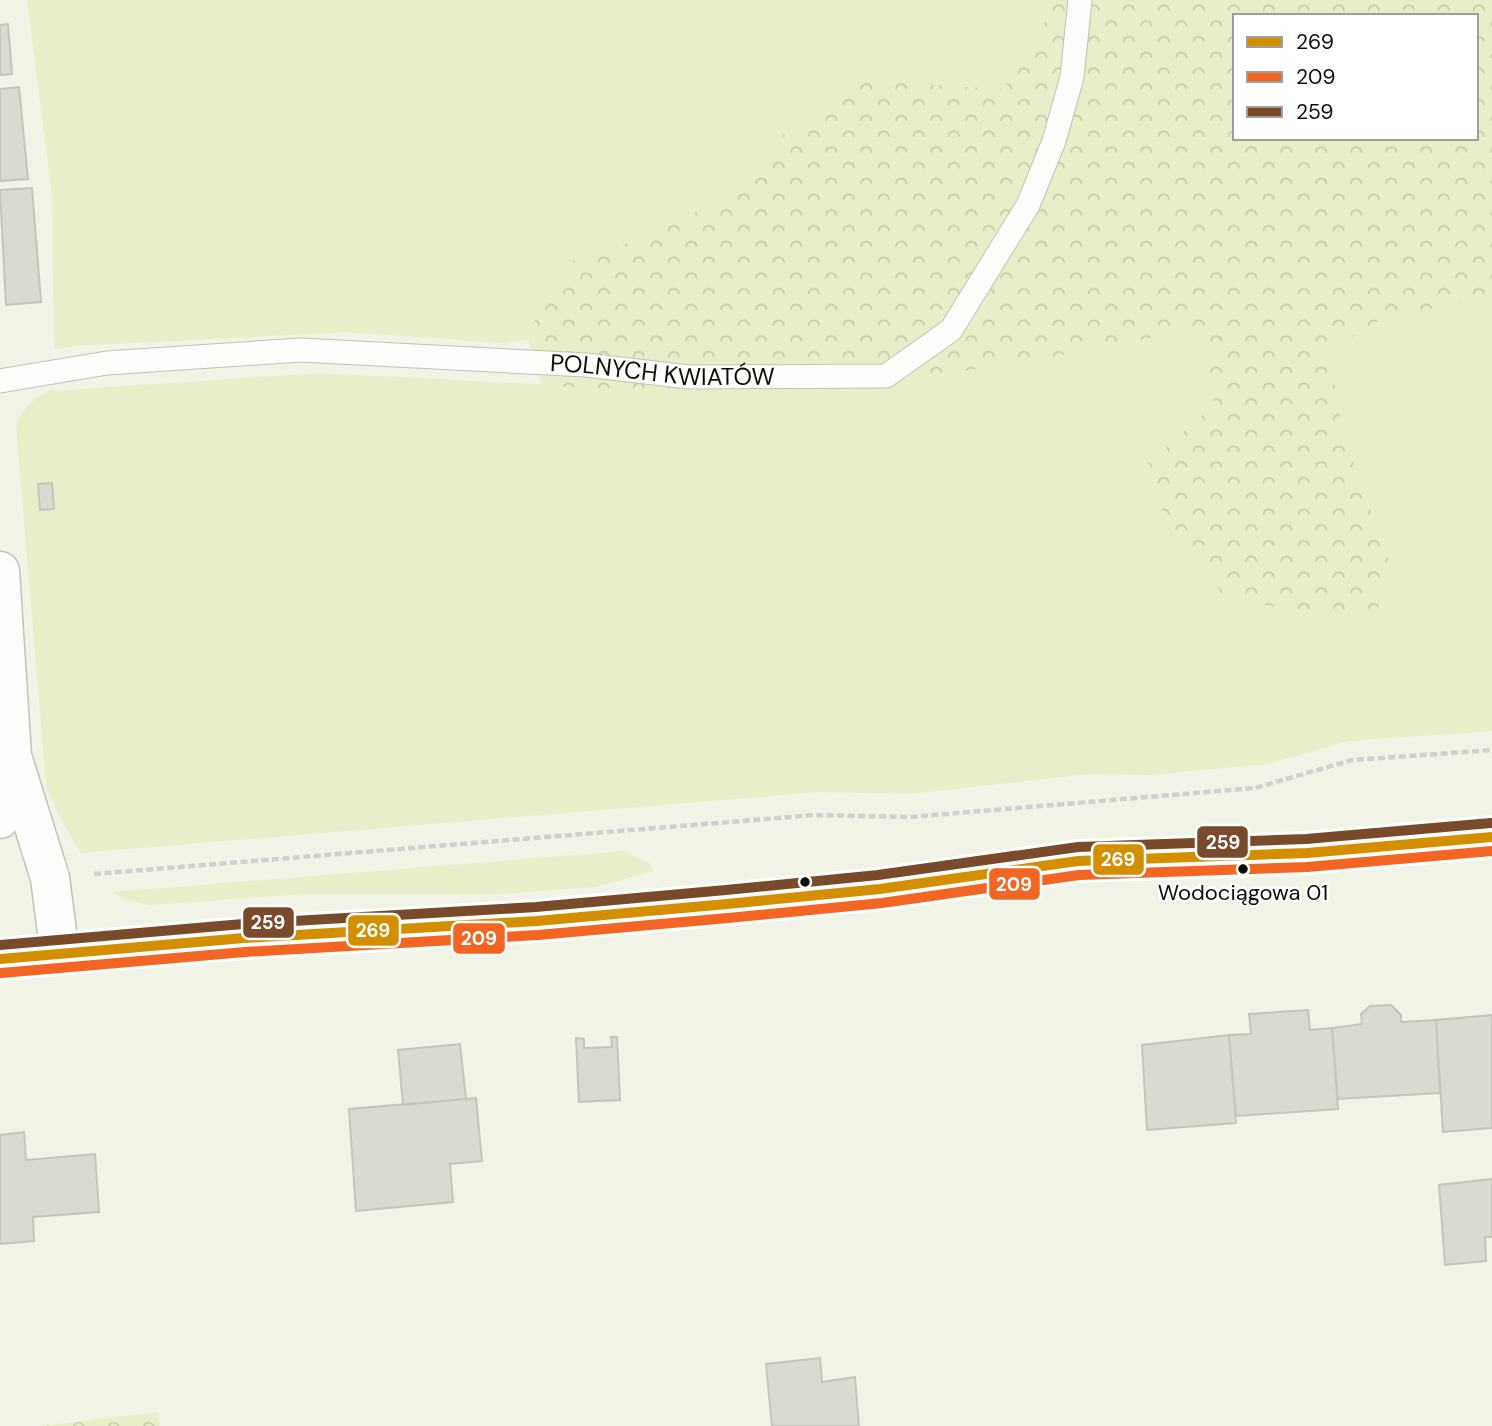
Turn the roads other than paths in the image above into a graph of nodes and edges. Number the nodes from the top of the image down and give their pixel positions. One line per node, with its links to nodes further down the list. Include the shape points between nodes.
1 (1080, 0): 2 (lane, POLNYCH KWIATÓW, via 1072,76 1055,141 1028,205 951,330 886,376 689,377 586,365 301,350 107,363)
2 (0, 381)
3 (0, 571): 4 (main road)
4 (12, 756): 5 (main road); 7 (main road, via 50,878)
5 (0, 819)
6 (1492, 837): 7 (main road, via 1307,853 1077,861 880,889 727,904)
7 (60, 955): 8 (main road)
8 (0, 960)

